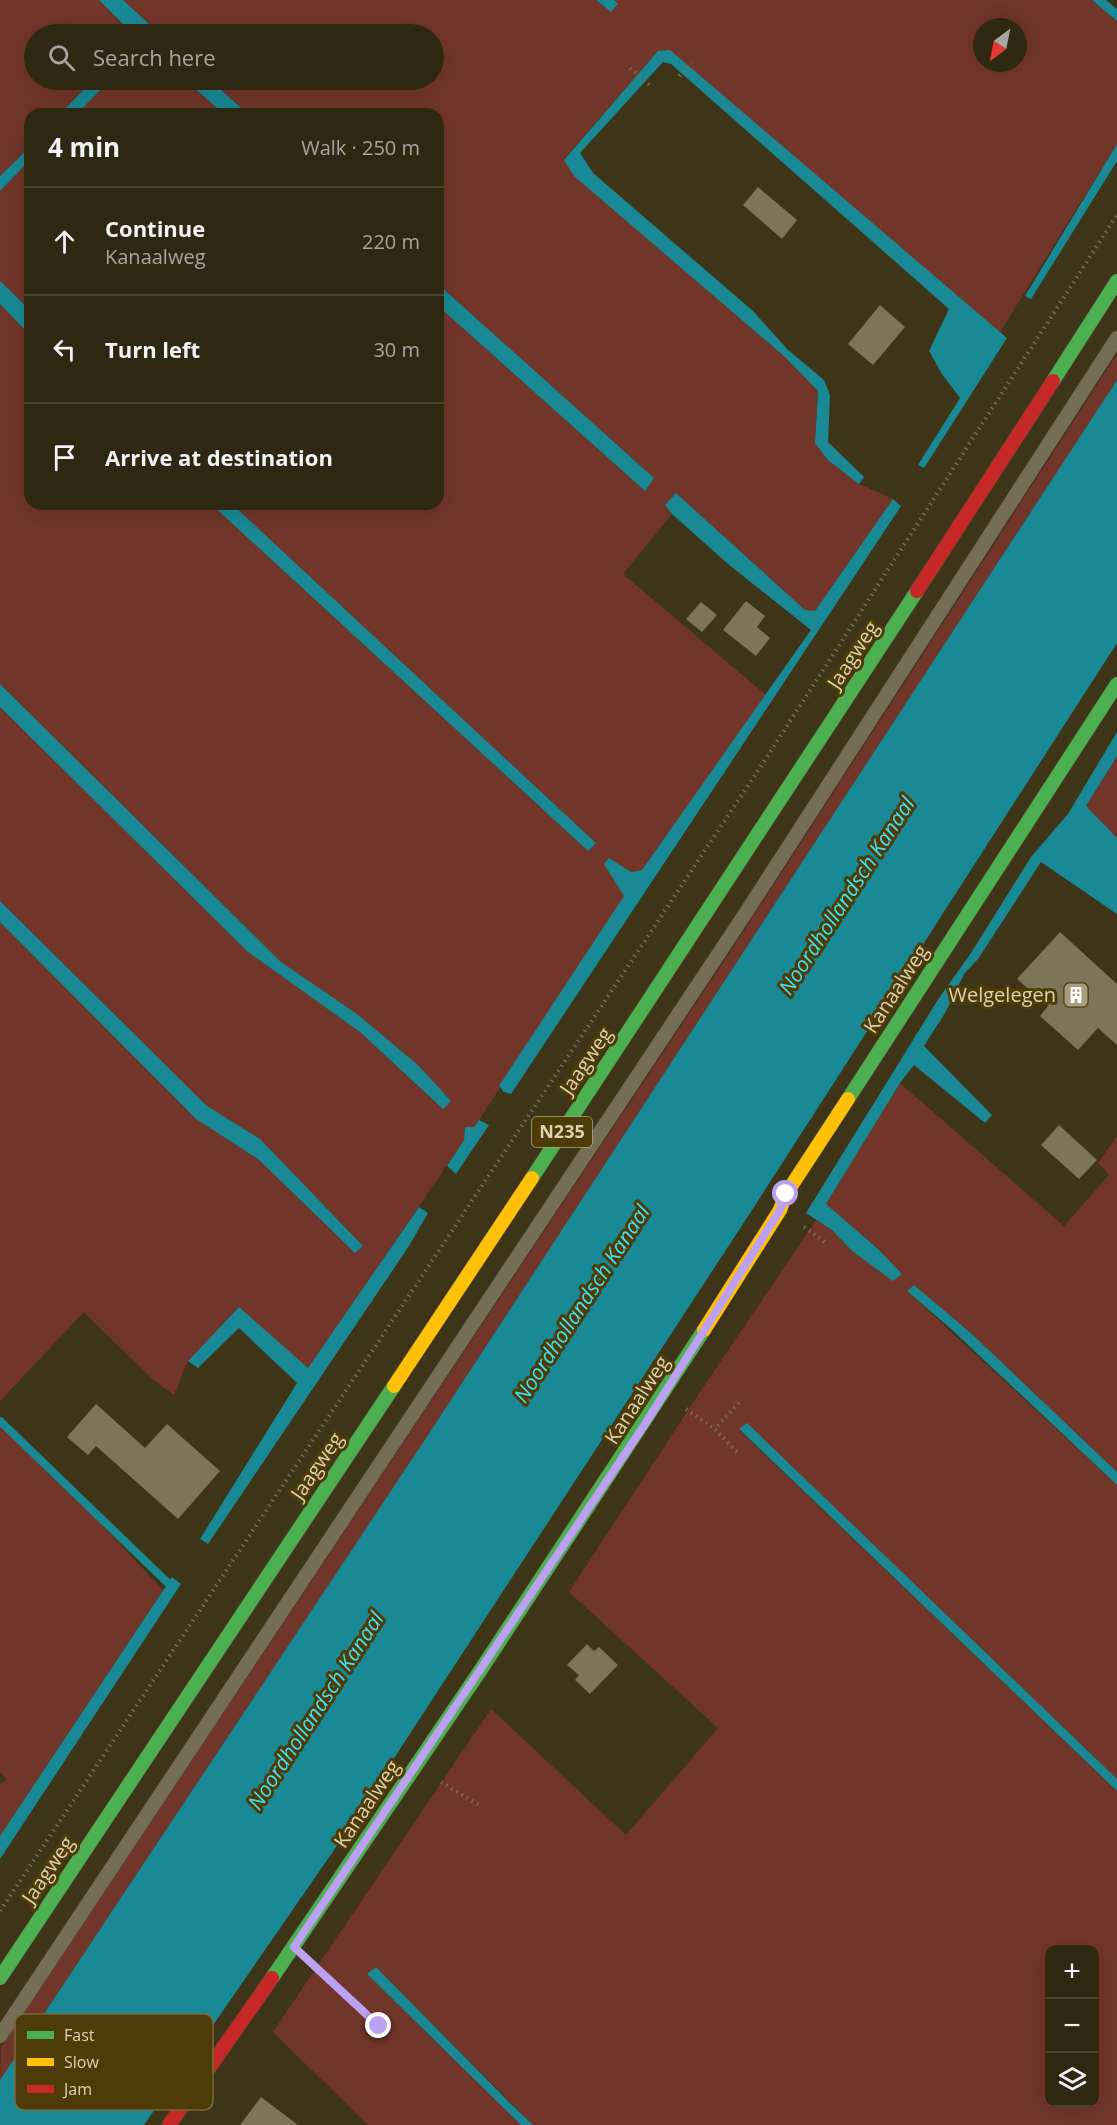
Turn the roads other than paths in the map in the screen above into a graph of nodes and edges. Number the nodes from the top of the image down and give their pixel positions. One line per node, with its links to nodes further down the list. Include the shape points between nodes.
1 (1117, 281): 4 (main road, Jaagweg / N235, via 672,966)
2 (1117, 338): 5 (lane, via 747,911)
3 (1117, 684): 6 (main road, Kanaalweg, via 786,1194 780,1210 645,1424)
4 (0, 1978)
5 (0, 2036)
6 (213, 2062)
7 (180, 2110): 8 (main road, Kanaalweg)
8 (169, 2125)

